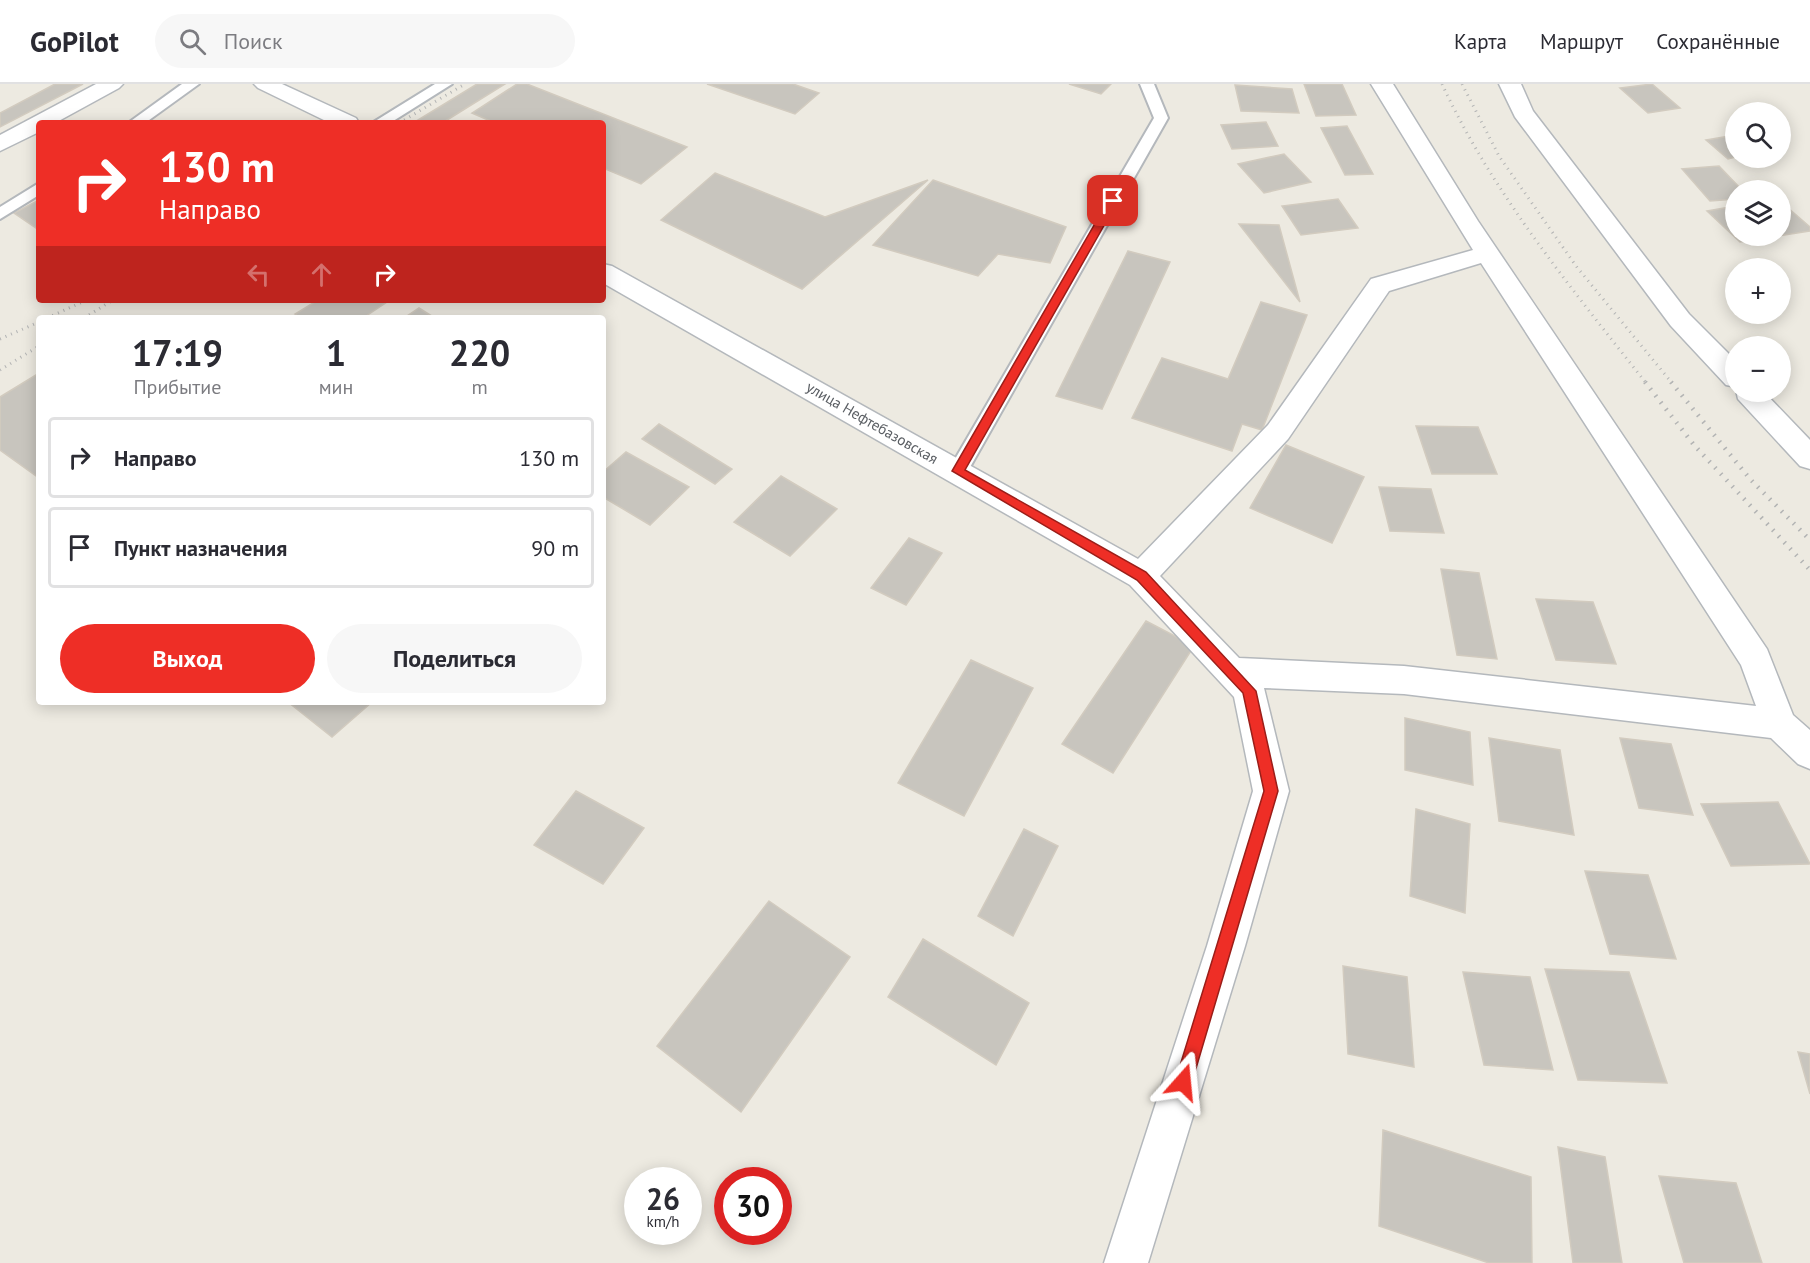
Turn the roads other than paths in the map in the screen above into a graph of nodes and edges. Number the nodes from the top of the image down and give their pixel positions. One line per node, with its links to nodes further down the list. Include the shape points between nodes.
1 (112, 84): 8 (street)
2 (192, 84): 9 (lane)
3 (265, 84): 10 (street)
4 (445, 84): 11 (lane)
5 (1147, 84): 21 (lane, via 1161,118)
6 (1382, 84): 16 (street)
7 (1510, 84): 18 (street, via 1524,112 1680,320)
8 (45, 120)
9 (139, 120)
10 (342, 120)
11 (384, 120)
12 (36, 125): 13 (street)
13 (0, 144)
14 (36, 190): 15 (lane)
15 (0, 214)
16 (1488, 253): 22 (street, via 1380,285 1278,432); 24 (street, via 1755,659)
17 (606, 274): 21 (street, улица Нефтебазовская)
18 (1725, 367)
19 (1757, 402): 20 (street)
20 (1810, 458)
21 (958, 471): 22 (street, улица Нефтебазовская)
22 (1141, 576): 23 (street, улица Нефтебазовская)
23 (1232, 672): 24 (street, via 1404,680); 26 (street, улица Нефтебазовская, via 1249,691 1271,791)
24 (1780, 724): 25 (street)
25 (1810, 753)
26 (1126, 1263)

